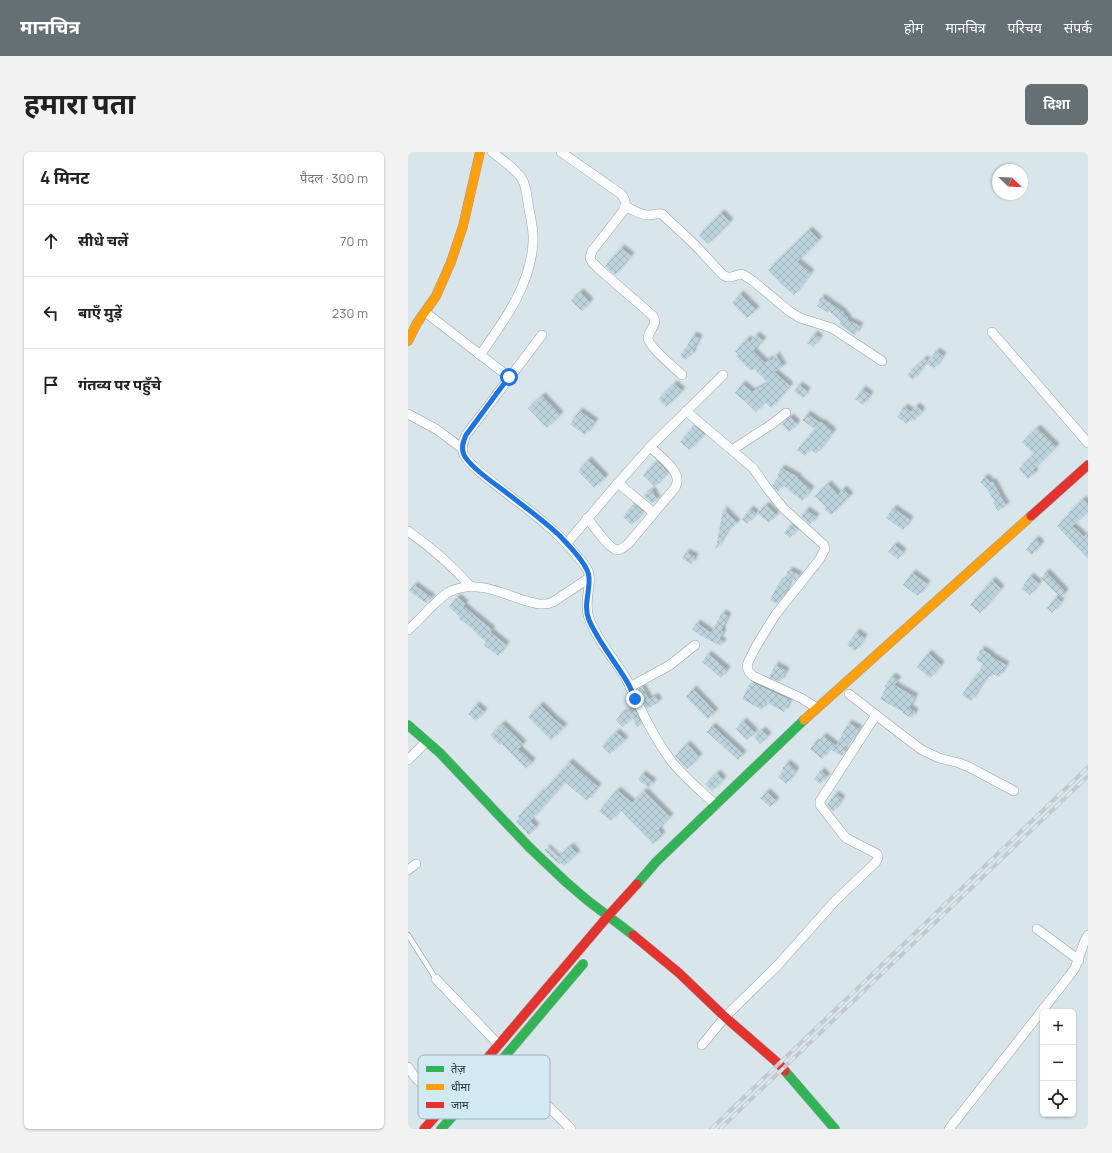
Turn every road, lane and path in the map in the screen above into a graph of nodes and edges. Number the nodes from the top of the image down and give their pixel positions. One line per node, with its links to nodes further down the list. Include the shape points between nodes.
1 (480, 152): 5 (main road, via 457,244 436,296)
2 (492, 152): 9 (street, via 523,180 533,226 533,242 531,262 515,302)
3 (562, 152): 4 (street, via 621,194 626,202)
4 (625, 206): 10 (street, via 648,215 662,214 723,275 744,275 800,318 832,328); 11 (street, via 621,215 592,251 590,258 653,316 655,324 648,337 649,341)
5 (425, 312): 8 (main road); 9 (street)
6 (992, 332): 17 (street)
7 (542, 335): 13 (street)
8 (408, 341)
9 (480, 354): 13 (street)
10 (882, 361)
11 (682, 375)
12 (723, 375): 14 (street)
13 (509, 377): 19 (street, via 466,435)
14 (686, 412): 18 (street); 20 (street)
15 (786, 413): 20 (street)
16 (408, 414): 19 (street, via 436,429)
17 (1088, 443)
18 (650, 447): 22 (street); 23 (street, via 672,468 678,480 675,488)
19 (462, 449): 26 (street, via 470,463)
20 (732, 450): 33 (street, via 753,468 784,509 824,545 825,549 819,560 776,614 748,660 747,666 753,676)
21 (1088, 465): 33 (main road)
22 (618, 483): 23 (street); 24 (street)
23 (654, 513): 24 (street, via 628,544 616,550 606,543)
24 (587, 518): 26 (street)
25 (408, 531): 28 (street, via 441,556)
26 (567, 543): 27 (street, via 584,565)
27 (589, 578): 28 (street, via 547,604); 31 (street, via 586,601 588,618)
28 (471, 586): 29 (street, via 447,592)
29 (408, 630)
30 (695, 645): 31 (street, via 670,665)
31 (630, 687): 39 (street, via 672,761)
32 (849, 694): 34 (street)
33 (817, 708): 39 (main road)
34 (876, 715): 38 (street, via 922,750 969,767); 49 (street, via 820,801 820,805 846,838 874,852 877,860)
35 (408, 725): 36 (main road)
36 (427, 741): 37 (street); 42 (main road, via 529,847 566,882)
37 (408, 760)
38 (1014, 791)
39 (716, 805): 42 (main road, via 656,862)
40 (416, 864): 41 (street)
41 (408, 870)
42 (608, 916): 49 (main road, via 679,973); 50 (main road)
43 (1037, 929): 47 (street)
44 (408, 935): 48 (lane)
45 (1088, 936): 47 (street)
46 (587, 958): 53 (main road)
47 (1079, 960): 63 (street, via 1070,975)
48 (436, 979): 50 (street)
49 (725, 1017): 51 (street); 62 (main road, via 779,1064)
50 (499, 1045): 52 (main road)
51 (702, 1045)
52 (490, 1055)
53 (506, 1055)
54 (408, 1067): 55 (street)
55 (418, 1080)
56 (550, 1108): 61 (street)
57 (434, 1119): 59 (main road)
58 (450, 1119): 60 (main road)
59 (424, 1129)
60 (441, 1129)
61 (571, 1129)
62 (835, 1129)
63 (949, 1129)

